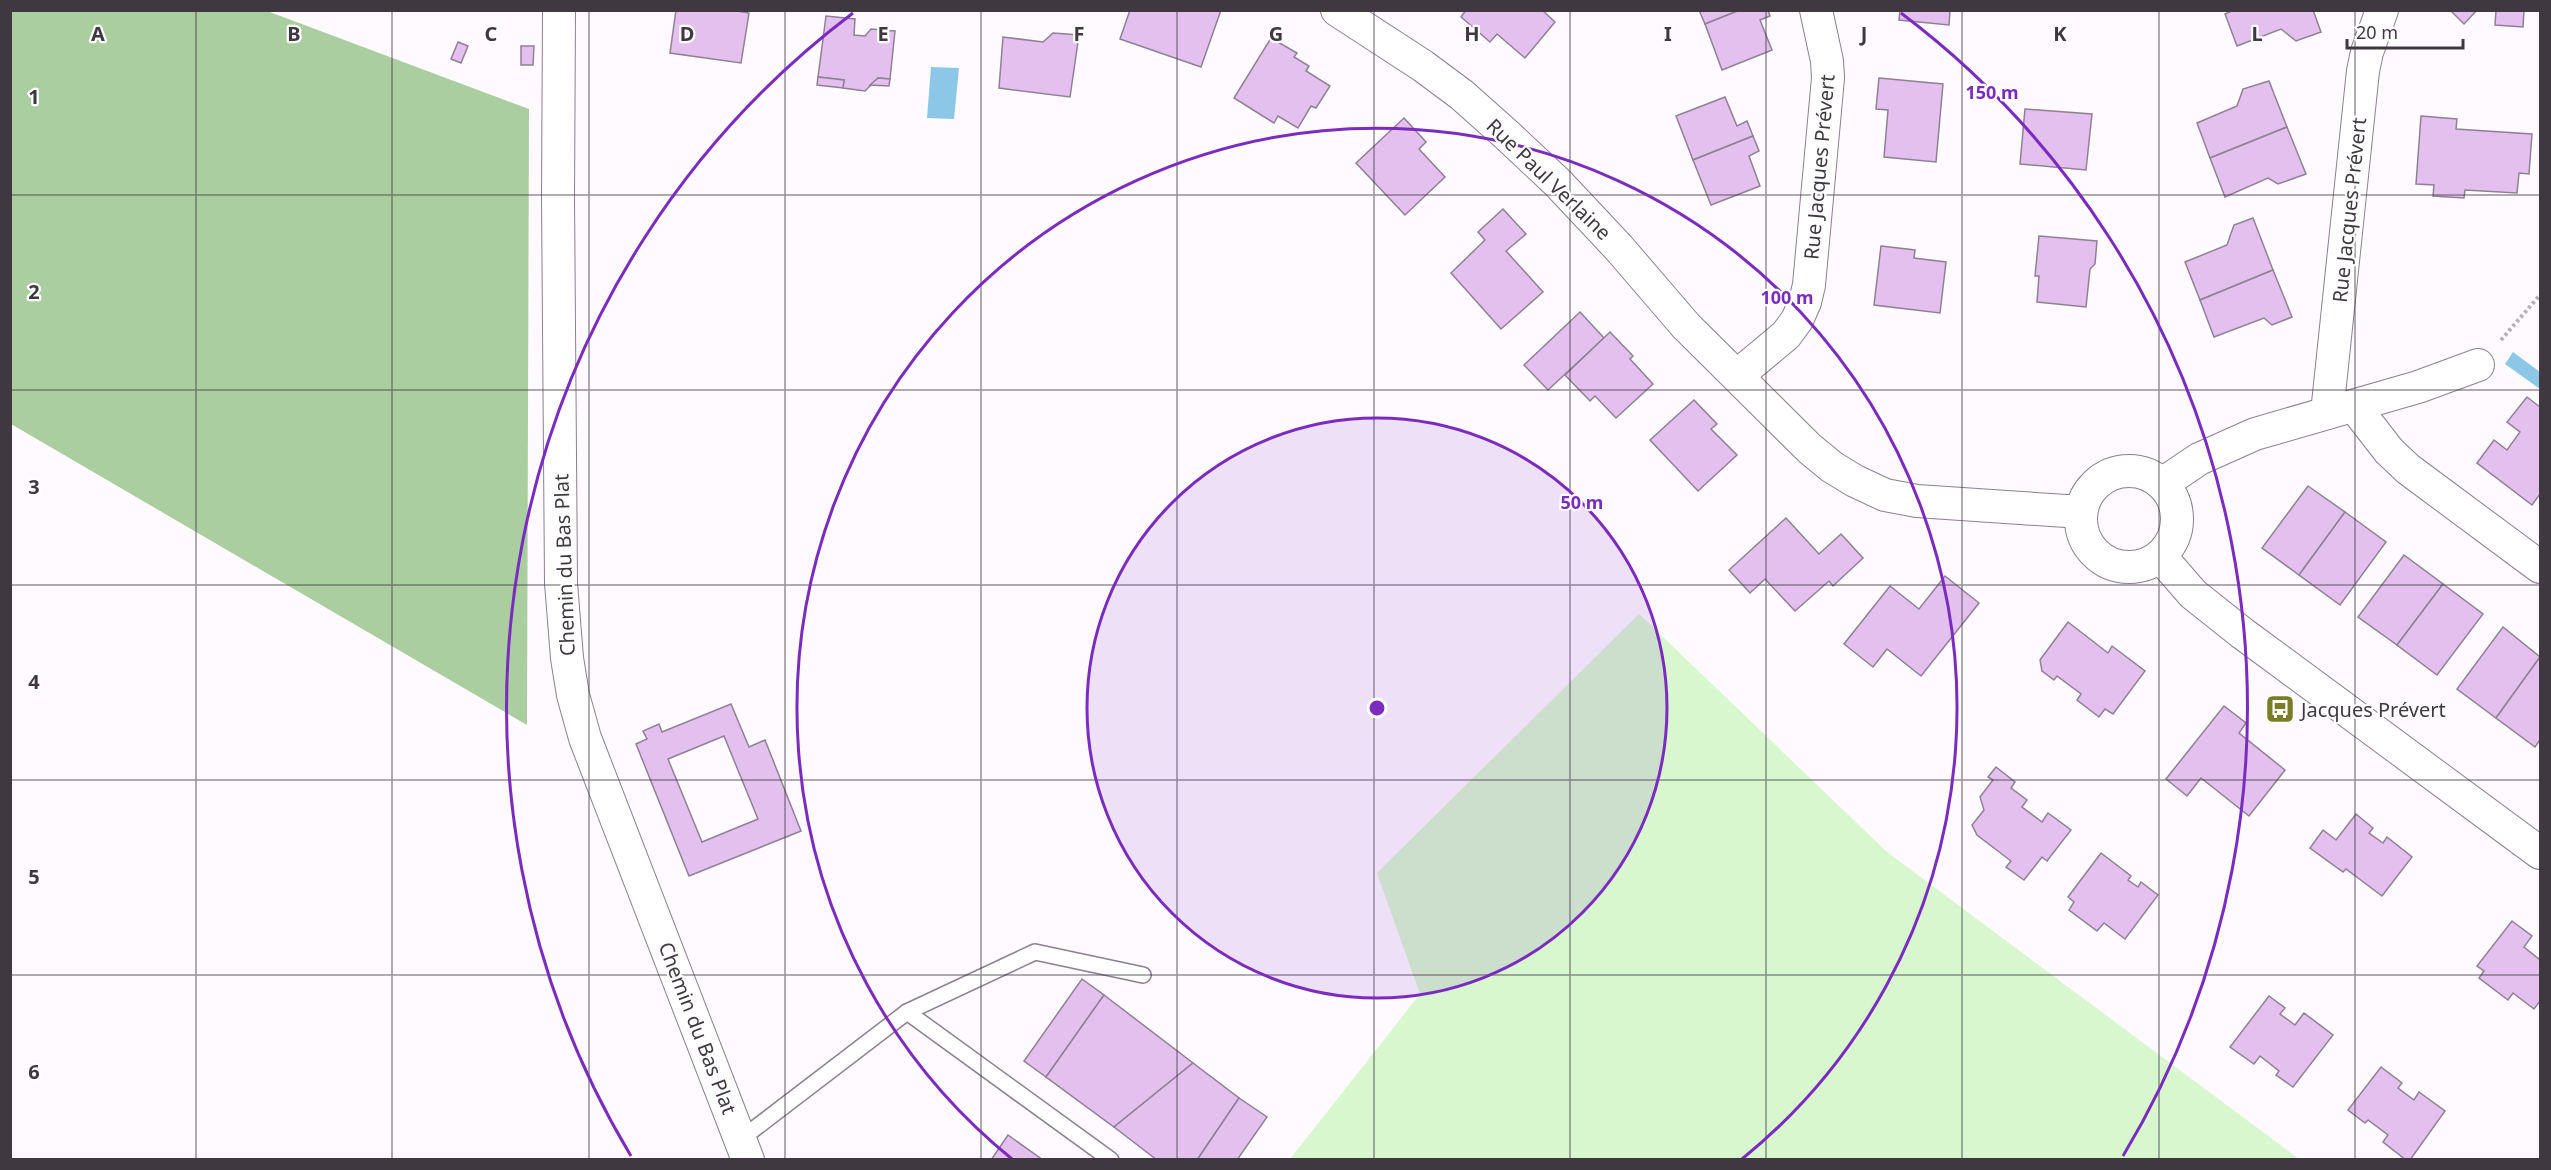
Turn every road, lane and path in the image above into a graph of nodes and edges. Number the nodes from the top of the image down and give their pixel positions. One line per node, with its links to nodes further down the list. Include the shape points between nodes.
1 (560, 10): 16 (street, Chemin du Bas Plat, via 561,571 567,658 585,738)
2 (1338, 10): 7 (street, Rue Paul Verlaine, via 1462,95 1516,144 1558,183 1686,326)
3 (1816, 10): 7 (street, Rue Jacques Prévert, via 1828,78 1809,285 1797,320 1786,335)
4 (2382, 10): 8 (street, Rue Jacques Prévert, via 2363,71)
5 (2541, 295): 6 (path)
6 (2478, 365): 8 (street)
7 (1737, 375): 10 (street, via 1832,467 1885,495 1917,501)
8 (2341, 409): 9 (street, via 2226,446); 12 (street, via 2408,469)
9 (2162, 484): 10 (street, via 2139,471 2113,474 2092,489); 11 (street, via 2171,494 2178,520 2170,546)
10 (2081, 512): 11 (street, via 2086,541 2106,561 2134,567)
11 (2160, 556): 13 (street, via 2193,594 2242,633)
12 (2541, 567)
13 (2541, 853)
14 (1143, 975): 15 (lane, via 1035,952)
15 (907, 1012): 16 (lane); 17 (lane)
16 (744, 1149)
17 (1111, 1160)

